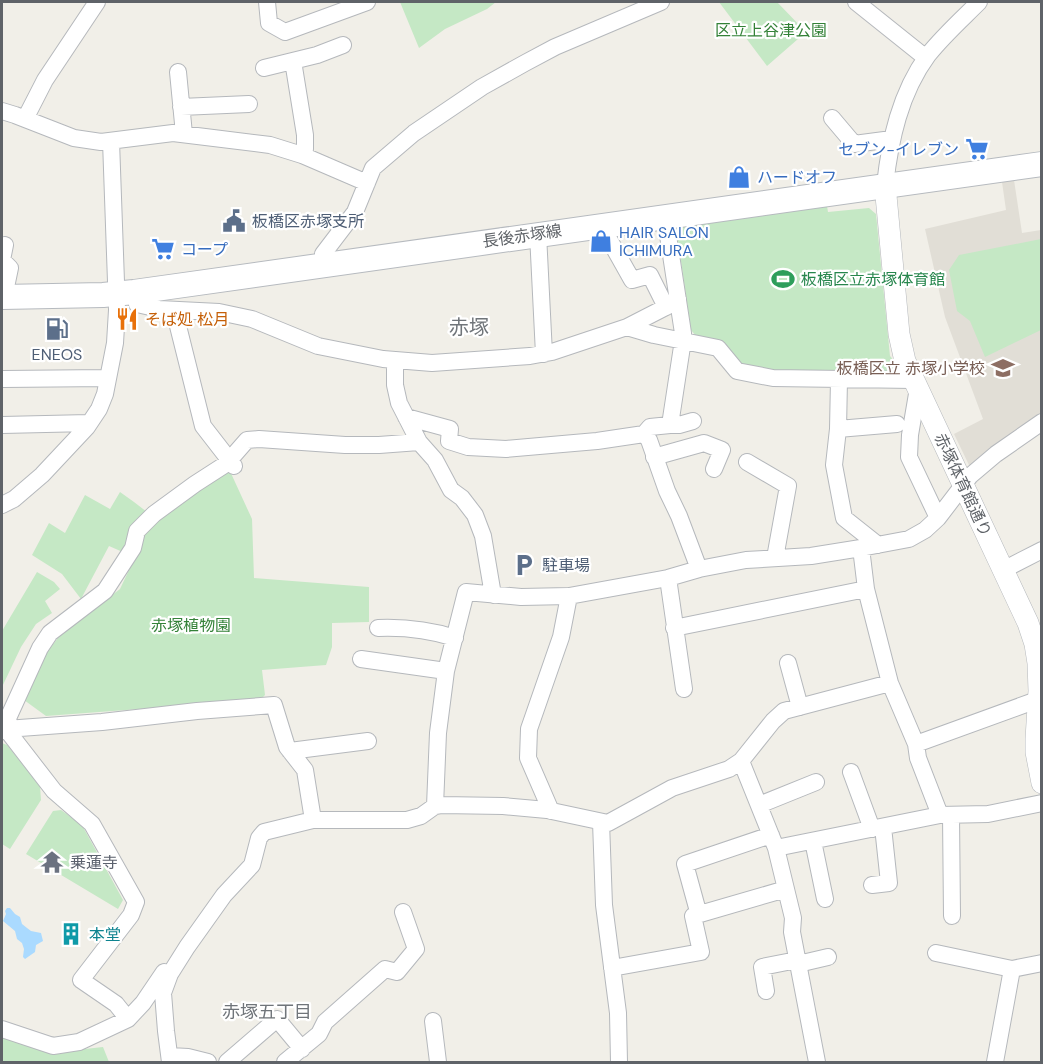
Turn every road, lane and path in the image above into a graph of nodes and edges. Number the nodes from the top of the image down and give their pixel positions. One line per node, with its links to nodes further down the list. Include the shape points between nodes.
1 (97, 2): 16 (street, via 45,80)
2 (267, 2): 3 (street, via 269,23 285,32)
3 (367, 2)
4 (661, 2): 22 (street, via 555,47 482,87 414,133 373,168)
5 (856, 2): 8 (street)
6 (979, 2): 8 (street)
7 (344, 45): 9 (street)
8 (927, 56): 18 (street, via 912,80)
9 (293, 61): 10 (street); 20 (street, via 305,135)
10 (264, 68)
11 (178, 72): 13 (street)
12 (249, 104): 13 (street)
13 (181, 107): 17 (street)
14 (2, 111): 16 (street)
15 (832, 118): 18 (street, via 854,144)
16 (25, 119): 19 (street, via 74,138)
17 (184, 134): 19 (street); 20 (street, via 260,143)
18 (892, 139): 23 (street)
19 (111, 141): 29 (street)
20 (302, 155): 22 (street)
21 (1041, 164): 23 (main road, 長後赤塚線)
22 (367, 183): 28 (street, via 355,212 323,254)
23 (885, 185): 24 (main road, 長後赤塚線); 40 (street, 赤塚体育館通り, via 899,334)
24 (665, 216): 25 (main road, 長後赤塚線); 31 (street)
25 (601, 225): 26 (main road, 長後赤塚線); 31 (street, via 632,280 651,275)
26 (538, 234): 28 (main road, 長後赤塚線); 35 (street)
27 (5, 245): 30 (street, via 2,260 10,268)
28 (324, 264): 29 (main road, 長後赤塚線)
29 (125, 293): 30 (main road, 長後赤塚線); 32 (street, via 137,304); 37 (street, via 117,310)
30 (3, 297)
31 (672, 303): 33 (street); 34 (street)
32 (174, 310): 36 (street, via 219,312 252,319 318,346); 53 (street, via 203,426)
33 (627, 327): 34 (street); 35 (street)
34 (683, 340): 39 (street, via 718,348 737,370 752,374); 46 (street)
35 (544, 354): 36 (street, via 432,363)
36 (395, 360): 41 (street, via 395,386)
37 (108, 378): 38 (street); 44 (street, via 99,409)
38 (2, 379)
39 (839, 380): 40 (street); 47 (street)
40 (916, 384): 48 (street); 55 (street, 赤塚体育館通り)
41 (406, 417): 49 (street, via 450,429 449,441 468,447 506,448); 50 (street)
42 (693, 421): 46 (street)
43 (1041, 422): 55 (street, via 996,453)
44 (89, 423): 45 (street); 56 (street, via 42,475)
45 (2, 425)
46 (670, 425): 49 (street, via 650,427)
47 (838, 429): 48 (street); 58 (street, via 834,465 844,518)
48 (904, 430): 57 (street, via 909,457)
49 (644, 434): 51 (street)
50 (419, 442): 53 (street, via 345,445 247,440); 66 (street, via 435,460 451,489 475,515)
51 (654, 457): 54 (street, via 704,443 722,450); 62 (street)
52 (747, 462): 61 (street, via 788,486)
53 (231, 463): 78 (street, via 154,514 137,531 133,548 105,591 50,633)
54 (714, 469)
55 (963, 485): 57 (street); 63 (street, 赤塚体育館通り)
56 (2, 505)
57 (938, 518): 58 (street, via 909,539)
58 (878, 545): 59 (street)
59 (861, 548): 61 (street); 65 (street)
60 (1041, 550): 63 (street)
61 (774, 558): 62 (street)
62 (699, 569): 64 (street)
63 (1003, 570): 74 (street, 赤塚体育館通り, via 1028,623)
64 (668, 578): 67 (street); 69 (street)
65 (866, 589): 69 (street); 75 (street)
66 (494, 595): 67 (street); 70 (street, via 466,592)
67 (569, 596): 89 (street, via 561,637 529,729 528,758)
68 (378, 628): 70 (street, via 396,627)
69 (674, 628): 76 (street)
70 (454, 638): 73 (street)
71 (361, 659): 73 (street)
72 (788, 663): 77 (street)
73 (446, 671): 87 (street)
74 (1039, 677): 80 (street); 85 (street, 赤塚体育館通り, via 1036,752)
75 (890, 683): 77 (street); 80 (street)
76 (684, 689)
77 (800, 707): 82 (street, via 784,711 773,721)
78 (4, 730): 81 (street, via 274,705); 110 (street, via 54,791 92,824 136,902 131,915 81,980 116,1004)
79 (368, 741): 81 (street)
80 (916, 744): 90 (street, via 918,758)
81 (290, 751): 91 (street, via 305,771)
82 (741, 761): 88 (street); 92 (street, via 729,769 672,788 608,823)
83 (851, 772): 93 (street)
84 (816, 782): 88 (street)
85 (1041, 783)
86 (1041, 803): 90 (street, via 988,814)
87 (435, 806): 89 (street); 91 (street, via 407,820)
88 (759, 806): 95 (street)
89 (551, 811): 92 (street)
90 (945, 815): 93 (street); 101 (street)
91 (313, 820): 102 (street, via 264,832 252,865 224,895)
92 (601, 822): 107 (street, via 604,905)
93 (878, 828): 94 (street); 96 (street, via 889,883)
94 (813, 841): 95 (street); 98 (street)
95 (774, 842): 97 (street); 100 (street, via 685,864)
96 (872, 885)
97 (786, 889): 100 (street); 105 (street)
98 (825, 899)
99 (403, 912): 113 (street, via 416,949 397,972 385,969 325,1022 319,1034)
100 (699, 915): 107 (street, via 693,916 701,952)
101 (951, 915)
102 (187, 947): 110 (street, via 171,961); 114 (street, via 163,993)
103 (936, 953): 108 (street)
104 (828, 957): 105 (street)
105 (798, 962): 109 (street, via 762,967); 120 (street)
106 (1041, 963): 108 (street)
107 (612, 968): 119 (street)
108 (1011, 969): 121 (street)
109 (766, 991)
110 (128, 1019): 112 (street, via 79,1042 53,1046)
111 (433, 1021): 118 (street)
112 (2, 1029)
113 (302, 1049): 116 (street, via 277,1018); 117 (street)
114 (170, 1059): 115 (street, via 188,1057)
115 (208, 1062)
116 (227, 1062)
117 (285, 1062)
118 (438, 1062)
119 (619, 1062)
120 (817, 1062)
121 (995, 1062)

